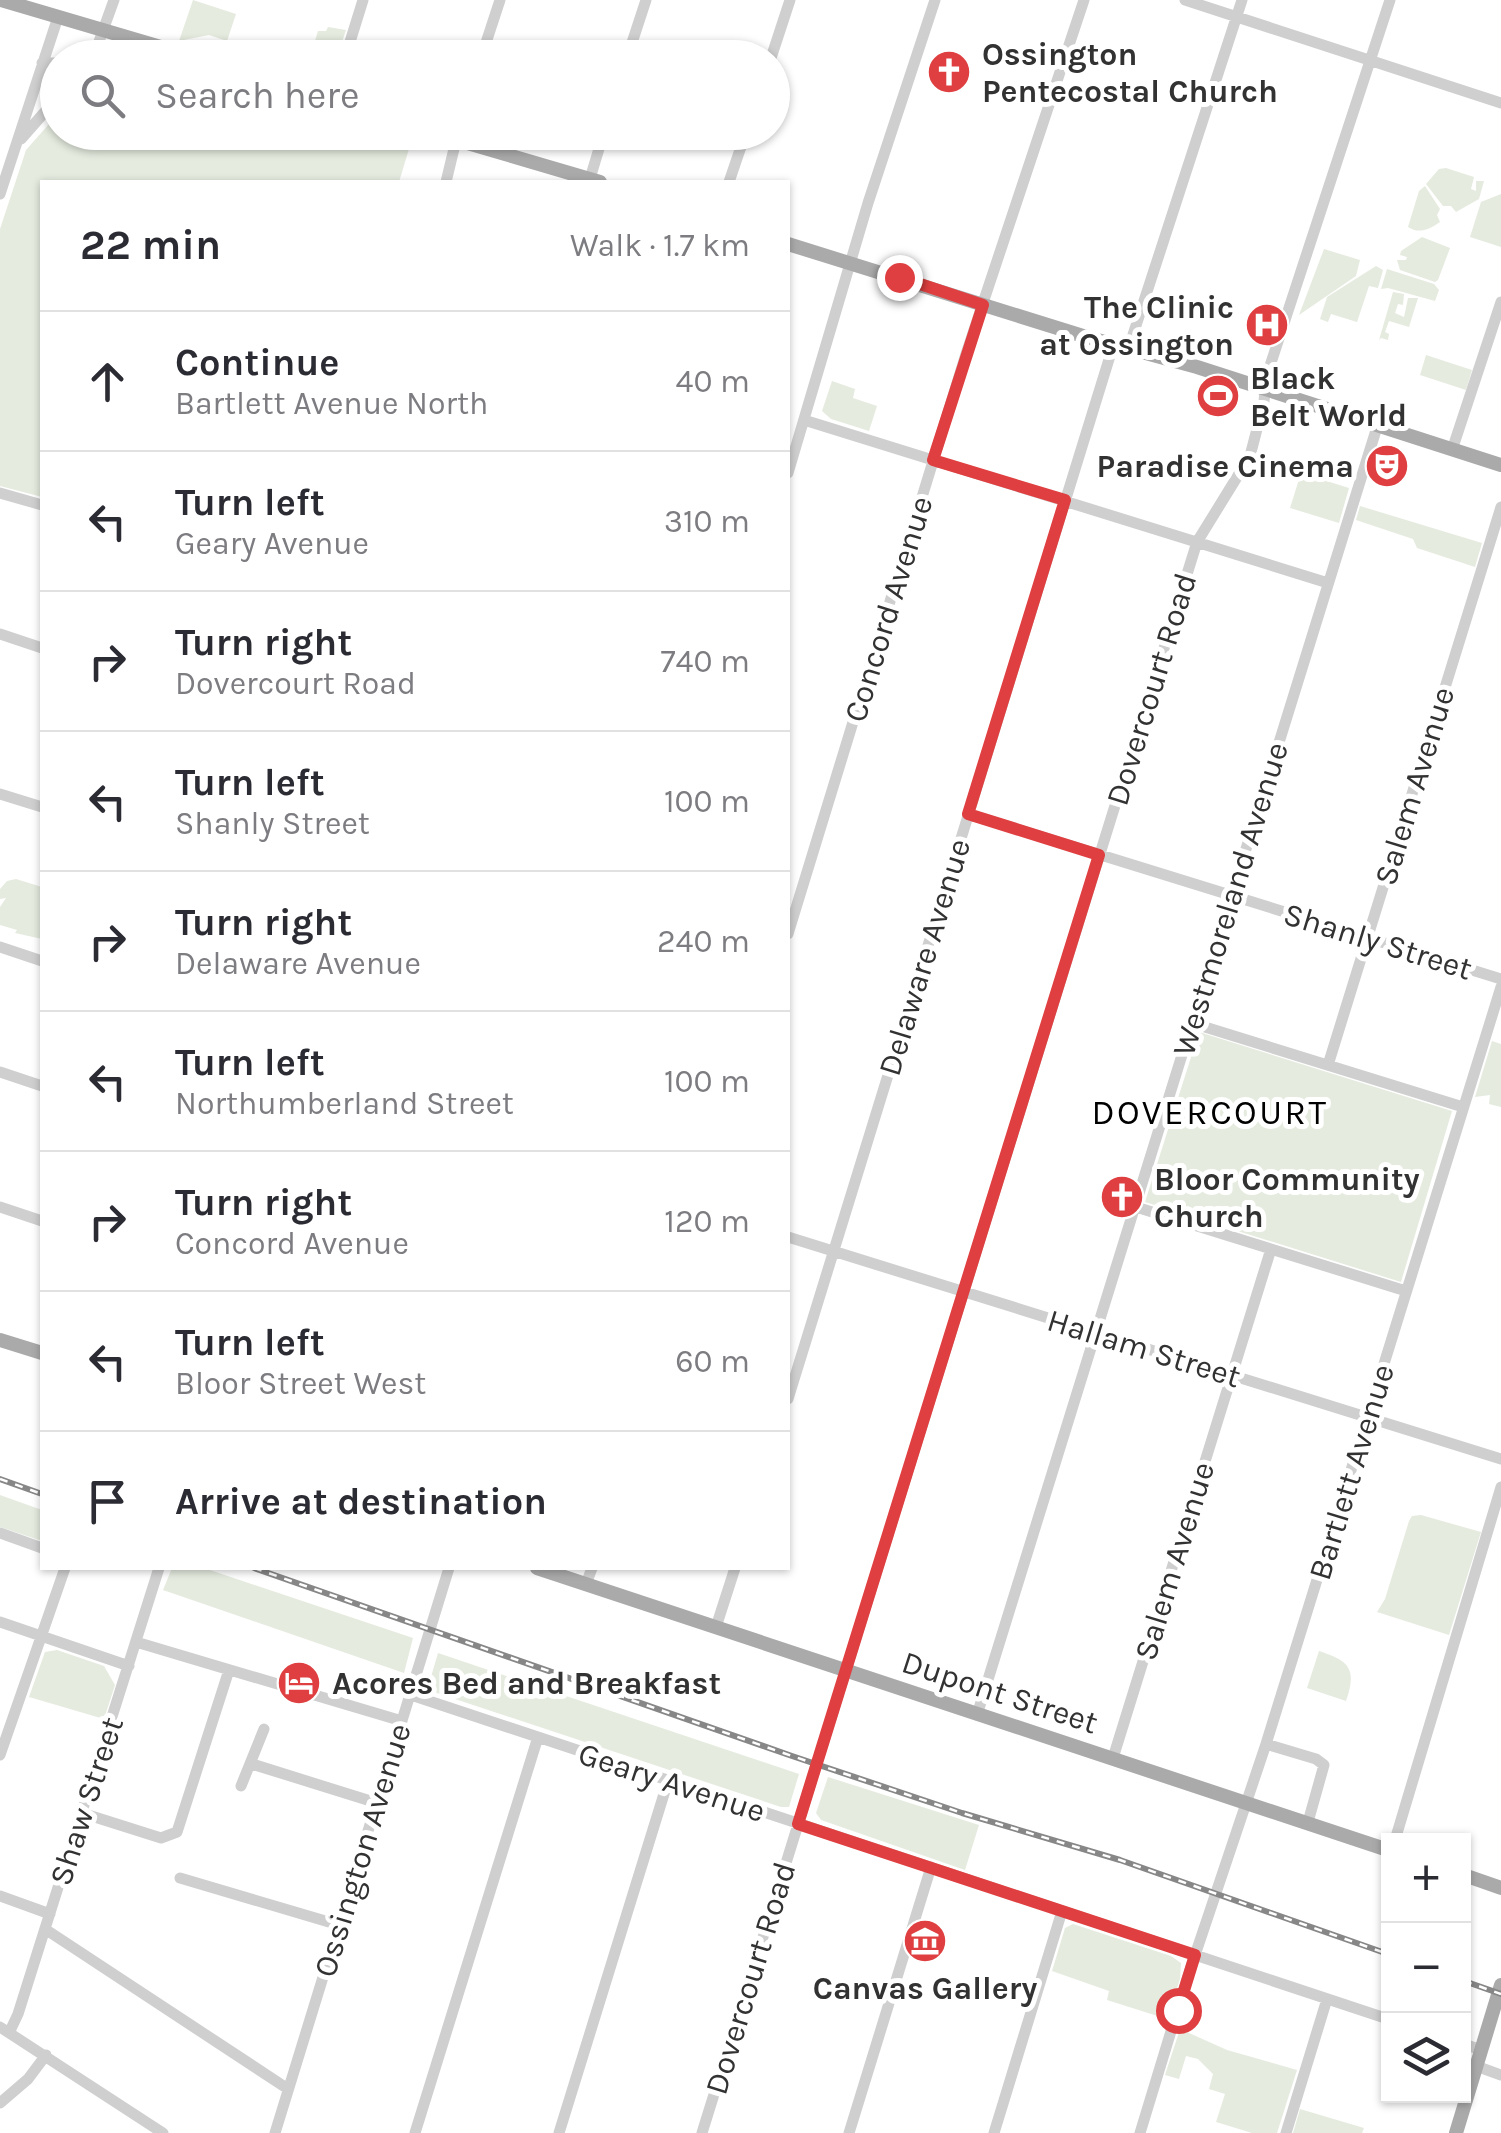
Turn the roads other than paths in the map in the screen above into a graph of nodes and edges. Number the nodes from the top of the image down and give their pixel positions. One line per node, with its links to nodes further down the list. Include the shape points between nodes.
1 (2, 0): 13 (main road)
2 (114, 0): 14 (street)
3 (364, 0): 18 (street)
4 (500, 0): 19 (street)
5 (646, 0): 20 (street)
6 (790, 0): 21 (street)
7 (936, 0): 37 (street)
8 (1084, 0): 39 (street, Concord Avenue)
9 (1185, 0): 12 (street)
10 (1242, 0): 12 (street, Delaware Avenue)
11 (1390, 0): 22 (street, Dovercourt Road)
12 (1236, 17): 22 (street); 40 (street, Delaware Avenue)
13 (58, 18): 14 (main road); 15 (street)
14 (104, 32): 16 (street); 17 (main road)
15 (50, 40)
16 (100, 40)
17 (133, 40)
18 (350, 40)
19 (487, 40)
20 (634, 40)
21 (776, 40)
22 (1370, 60): 24 (street); 41 (street, Dovercourt Road)
23 (40, 69): 26 (street)
24 (1501, 103)
25 (40, 116): 26 (street)
26 (15, 148): 35 (street)
27 (455, 150): 31 (street)
28 (497, 150): 32 (main road)
29 (600, 150): 33 (street)
30 (740, 150): 34 (street)
31 (447, 180)
32 (587, 180)
33 (593, 180)
34 (730, 180)
35 (0, 194)
36 (790, 245): 37 (main road)
37 (850, 262): 39 (main road); 42 (street)
38 (1501, 302): 44 (street)
39 (983, 305): 40 (main road); 45 (street, Concord Avenue)
40 (1122, 345): 41 (main road); 49 (street, Delaware Avenue)
41 (1265, 390): 43 (main road); 52 (street, Dovercourt Road, via 1244,470)
42 (804, 420): 45 (street); 47 (street)
43 (1377, 427): 44 (main road); 53 (street, Westmoreland Avenue)
44 (1452, 450): 46 (main road)
45 (933, 460): 49 (street); 61 (street, Concord Avenue)
46 (1501, 465)
47 (790, 467)
48 (0, 493): 50 (street)
49 (1065, 500): 52 (street); 58 (street, Delaware Avenue)
50 (40, 504)
51 (1501, 507): 62 (street, Salem Avenue)
52 (1197, 542): 53 (street); 59 (street, Dovercourt Road)
53 (1328, 582): 60 (street, Westmoreland Avenue)
54 (0, 634): 55 (street)
55 (40, 647)
56 (0, 794): 57 (street)
57 (40, 806)
58 (968, 814): 59 (street, Shanly Street); 77 (street, Delaware Avenue)
59 (1099, 855): 60 (street, Shanly Street); 79 (street, Dovercourt Road)
60 (1232, 896): 62 (street, Shanly Street); 67 (street, Westmoreland Avenue)
61 (790, 927)
62 (1367, 938): 65 (street, Shanly Street); 68 (street, Salem Avenue)
63 (0, 947): 64 (street)
64 (40, 960)
65 (1501, 980)
66 (1501, 987): 71 (street, Bartlett Avenue)
67 (1192, 1023): 68 (street); 72 (street, Westmoreland Avenue)
68 (1328, 1065): 71 (street)
69 (0, 1072): 70 (street)
70 (40, 1085)
71 (1463, 1107): 78 (street, Bartlett Avenue)
72 (1136, 1206): 76 (street); 80 (street, Westmoreland Avenue)
73 (0, 1207): 74 (street)
74 (40, 1220)
75 (790, 1239): 77 (street, Hallam Street)
76 (1271, 1249): 78 (street); 83 (street, Salem Avenue)
77 (832, 1251): 79 (street, Hallam Street); 84 (street, Delaware Avenue)
78 (1406, 1291): 85 (street, Bartlett Avenue)
79 (964, 1292): 80 (street, Hallam Street); 103 (street, Dovercourt Road)
80 (1095, 1332): 83 (street, Hallam Street); 106 (street, Westmoreland Avenue)
81 (0, 1340): 82 (main road)
82 (40, 1352)
83 (1232, 1375): 85 (street, Hallam Street); 113 (street, Salem Avenue)
84 (790, 1392)
85 (1368, 1417): 86 (street, Hallam Street); 111 (street, Bartlett Avenue)
86 (1501, 1459)
87 (1501, 1487): 122 (street)
88 (0, 1533): 89 (street)
89 (40, 1547)
90 (64, 1570): 99 (street)
91 (158, 1570): 100 (street, Shaw Street)
92 (448, 1570): 104 (street, Ossington Avenue)
93 (543, 1570): 96 (main road, Dupont Street)
94 (591, 1570): 96 (street)
95 (734, 1570): 98 (street)
96 (586, 1584): 98 (main road, Dupont Street)
97 (0, 1622): 99 (street)
98 (716, 1628): 103 (main road, Dupont Street)
99 (42, 1636): 101 (street); 107 (street)
100 (136, 1642): 101 (street, Shaw Street); 102 (street)
101 (129, 1666): 119 (street, Shaw Street)
102 (229, 1670): 108 (street); 119 (street, via 177,1832 161,1838)
103 (846, 1670): 106 (main road, Dupont Street); 121 (street, Dovercourt Road)
104 (410, 1695): 108 (street, Ossington Avenue); 110 (street, Geary Avenue)
105 (0, 1710): 107 (street)
106 (977, 1714): 113 (main road, Dupont Street)
107 (14, 1715): 112 (street)
108 (402, 1722): 118 (street, Ossington Avenue)
109 (264, 1729): 114 (street)
110 (538, 1738): 115 (street, Geary Avenue); 147 (street)
111 (1266, 1744): 117 (street, Bartlett Avenue); 120 (street, via 1324,1765)
112 (0, 1756)
113 (1113, 1758): 117 (main road, Dupont Street)
114 (252, 1764): 116 (street); 118 (street)
115 (668, 1781): 121 (street, Geary Avenue); 148 (street)
116 (240, 1786)
117 (1247, 1802): 120 (main road, Dupont Street); 133 (street, Bartlett Avenue)
118 (377, 1803): 131 (street, Ossington Avenue)
119 (82, 1813): 130 (street, Shaw Street)
120 (1308, 1822): 123 (main road, Dupont Street)
121 (798, 1824): 124 (street, Geary Avenue); 149 (street, Dovercourt Road)
122 (1397, 1833)
123 (1381, 1848)
124 (931, 1868): 129 (street, Geary Avenue); 150 (street)
125 (1471, 1877): 127 (main road)
126 (180, 1878): 131 (street)
127 (1501, 1888)
128 (0, 1896): 130 (street)
129 (1062, 1911): 133 (street, Geary Avenue); 151 (street)
130 (50, 1914): 132 (street, Shaw Street)
131 (339, 1926): 143 (street, Ossington Avenue)
132 (46, 1929): 137 (street, Shaw Street, via 18,2014); 143 (street)
133 (1195, 1955): 135 (street, Geary Avenue); 152 (street, Bartlett Avenue)
134 (1501, 1985): 139 (main road)
135 (1327, 1999): 136 (street, Geary Avenue); 153 (street)
136 (1381, 2017)
137 (4, 2030): 140 (street)
138 (1471, 2046): 139 (street)
139 (1481, 2050): 141 (main road)
140 (46, 2056): 144 (street); 145 (street)
141 (1476, 2066): 142 (street); 154 (main road)
142 (1501, 2075)
143 (288, 2090): 146 (street, Ossington Avenue)
144 (0, 2102)
145 (163, 2133)
146 (275, 2133)
147 (415, 2133)
148 (559, 2133)
149 (702, 2133)
150 (848, 2133)
151 (994, 2133)
152 (1140, 2133)
153 (1286, 2133)
154 (1456, 2133)

